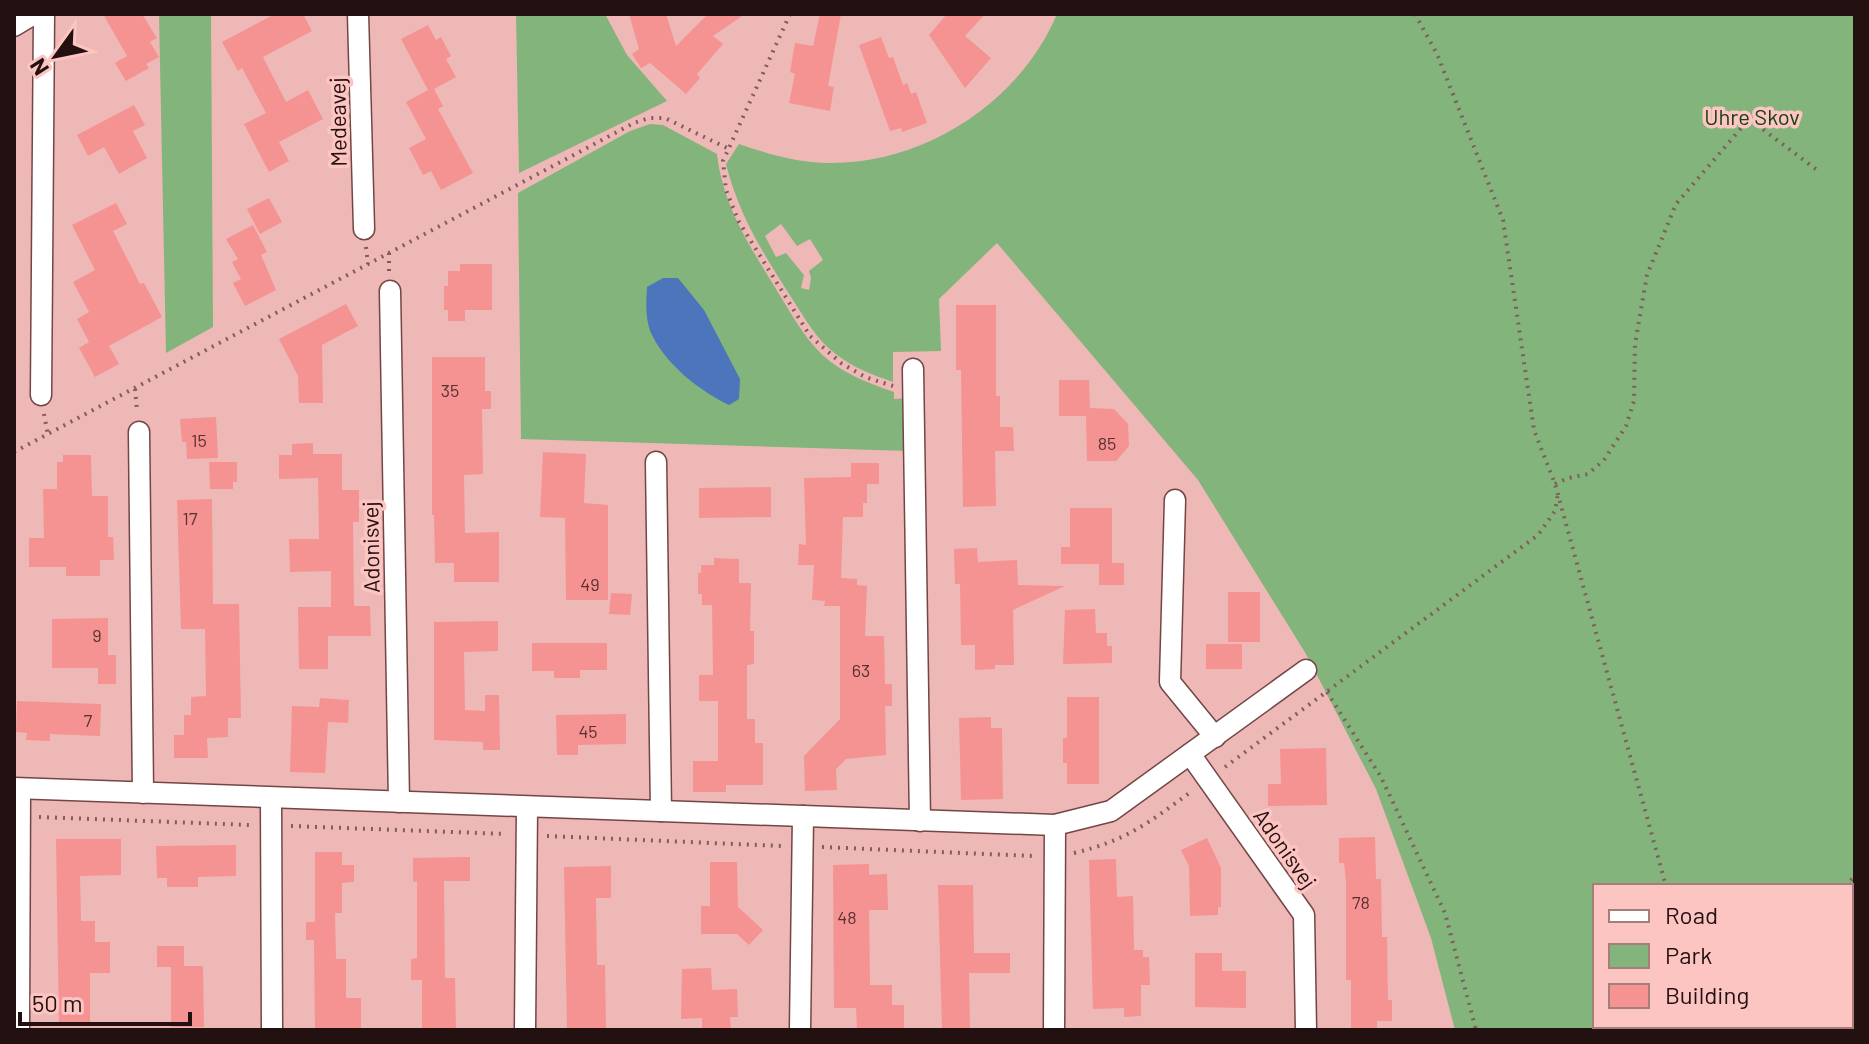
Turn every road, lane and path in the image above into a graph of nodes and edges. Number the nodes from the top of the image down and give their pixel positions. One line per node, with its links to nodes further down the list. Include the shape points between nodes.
1 (34, 14): 6 (street)
2 (44, 14): 12 (street)
3 (358, 14): 9 (street, Medeavej)
4 (790, 14): 7 (path)
5 (1415, 14): 16 (path, via 1437,54 1503,220 1534,430)
6 (14, 26)
7 (729, 149): 11 (path, via 723,176 739,222 810,336 865,377 892,386); 14 (path, via 665,118 634,123)
8 (1817, 170): 16 (path, via 1749,119 1676,204 1647,275 1635,344 1634,401 1626,426 1588,474)
9 (364, 229)
10 (390, 291): 25 (street, Adonisvej)
11 (913, 376): 29 (street)
12 (41, 395)
13 (139, 432): 23 (street)
14 (14, 452)
15 (656, 462): 27 (street)
16 (1555, 484): 17 (path)
17 (1558, 493): 31 (path); 38 (path, via 1555,511 1538,535 1327,692 1381,777 1445,913)
18 (1175, 500): 20 (street, via 1170,682)
19 (1306, 670): 20 (street)
20 (1215, 737): 21 (street)
21 (1190, 754): 30 (street, via 1111,811); 37 (street, Adonisvej, via 1304,915)
22 (17, 789): 23 (street); 32 (street)
23 (143, 793): 24 (street)
24 (271, 798): 25 (street); 33 (street)
25 (399, 802): 26 (street)
26 (527, 807): 27 (street); 34 (street)
27 (661, 811): 28 (street)
28 (803, 816): 29 (street); 35 (street)
29 (920, 821): 30 (street)
30 (1055, 825): 36 (street)
31 (1665, 884)
32 (19, 1030)
33 (272, 1030)
34 (525, 1030)
35 (800, 1030)
36 (1054, 1030)
37 (1306, 1030)
38 (1476, 1030)

